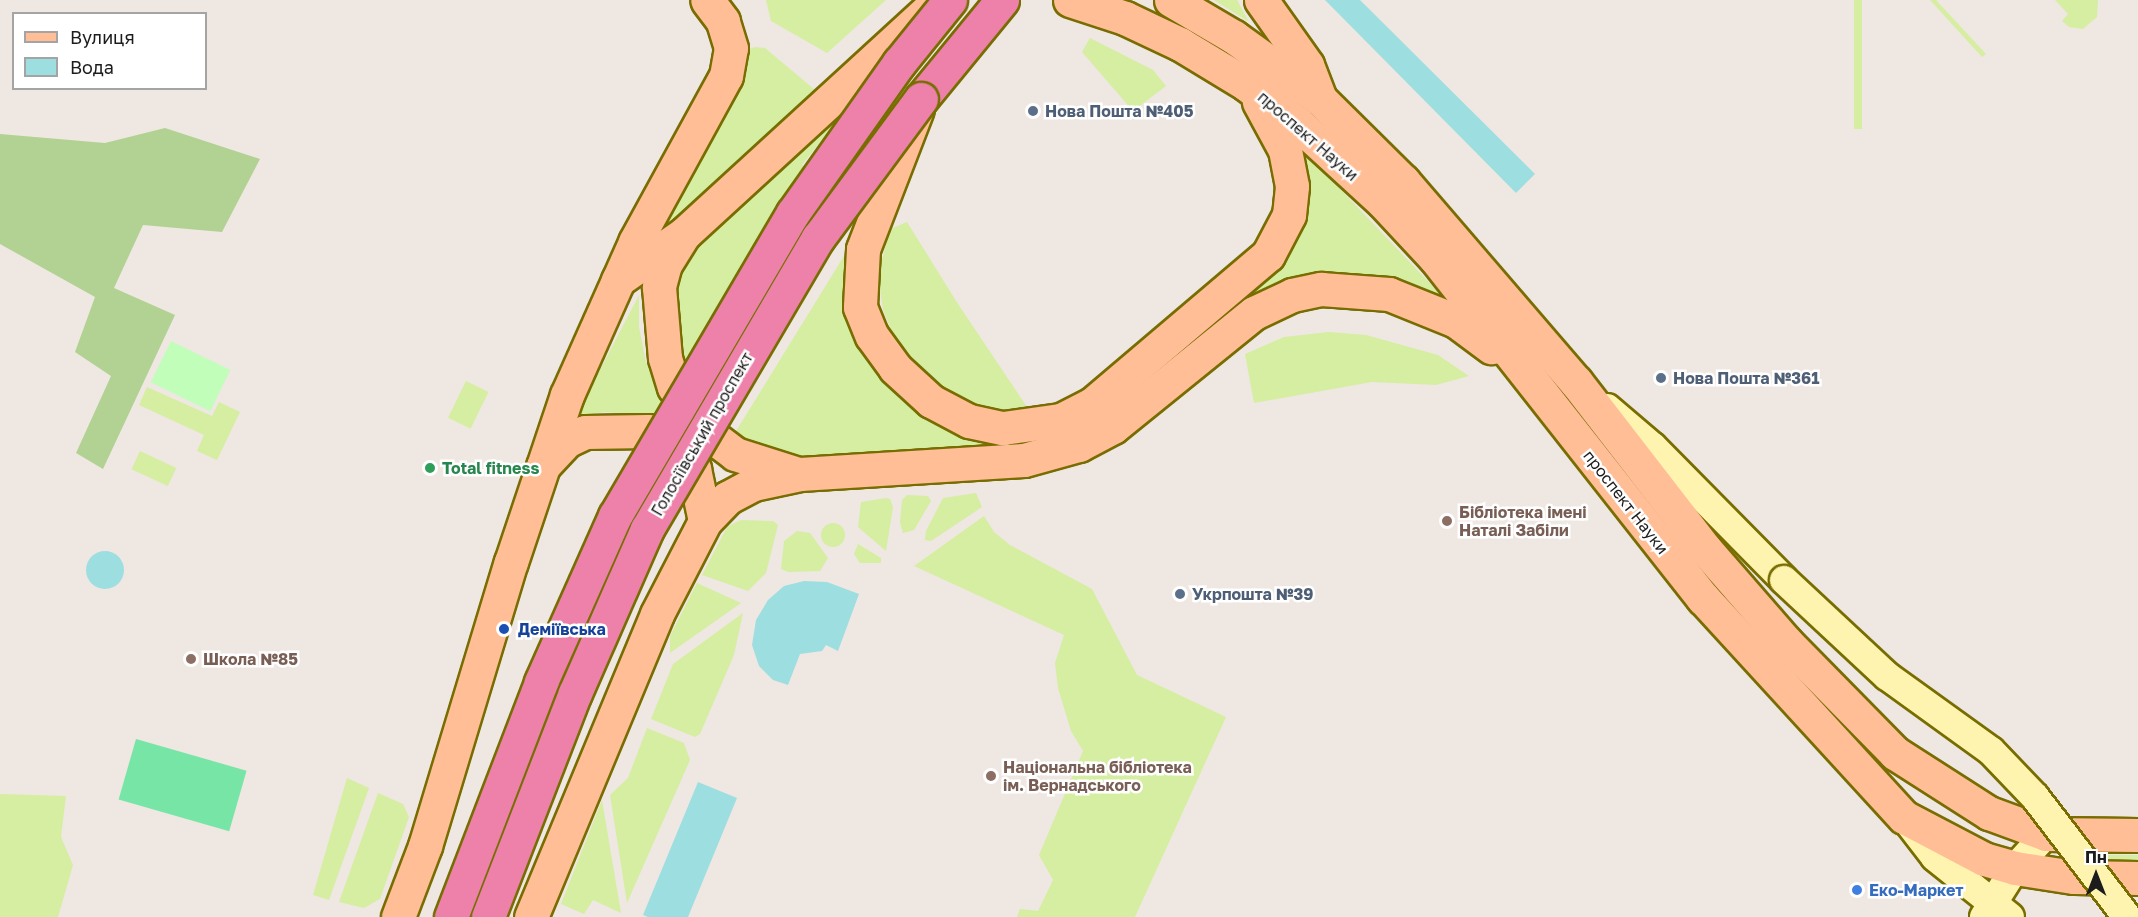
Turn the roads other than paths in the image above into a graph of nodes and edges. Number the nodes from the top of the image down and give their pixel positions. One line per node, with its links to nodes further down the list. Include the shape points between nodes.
1 (707, 0): 12 (main road, via 723,21 731,48 726,76)
2 (939, 0): 11 (main road)
3 (950, 0): 25 (highway, bridge, via 899,63 793,213 615,516 541,682)
4 (1002, 0): 9 (highway, Голосіївський проспект)
5 (1070, 0): 8 (main road, проспект Науки, via 1152,31)
6 (1171, 0): 10 (main road, проспект Науки, via 1234,37)
7 (1262, 0): 10 (main road, via 1307,65)
8 (1246, 84): 9 (main road, via 1285,150 1292,186 1291,205 1281,235 1268,255 1091,405 1061,420 1003,428 969,421 932,401 895,368 872,336 860,308 863,249 874,215 896,172); 13 (main road, проспект Науки, via 1296,122 1383,202 1436,259)
9 (921, 99): 26 (highway, Голосіївський проспект, bridge, via 818,238 647,529 575,693)
10 (1320, 99): 14 (main road, проспект Науки, via 1403,181)
11 (684, 233): 12 (main road); 16 (main road, via 665,264 659,287 665,358 674,387 710,435 735,454)
12 (615, 283): 15 (main road)
13 (1526, 373): 16 (main road, via 1456,321 1427,306 1357,289 1321,289 1292,295 1254,312 1113,427 1049,456 1001,463); 18 (main road, проспект Науки, via 1703,598)
14 (1576, 382): 19 (main road, проспект Науки, via 1706,550 1870,730 1895,753 1947,789 1989,813); 28 (main road, проспект Науки, bridge, via 1653,447 1784,580 1887,676 1991,751 2035,797)
15 (541, 468): 17 (main road, via 566,441 585,432 648,431 675,446 694,469); 24 (main road, via 424,846)
16 (800, 474): 17 (main road, via 753,484 727,498)
17 (705, 521): 27 (main road, via 657,614)
18 (1904, 817): 21 (main road, via 1984,859); 23 (main road, проспект Науки, via 1935,857)
19 (2046, 834): 20 (main road, проспект Науки); 21 (main road)
20 (2138, 835)
21 (2015, 867): 22 (main road, via 2074,877); 23 (main road)
22 (2138, 879)
23 (1995, 913)
24 (398, 917)
25 (451, 917)
26 (488, 917)
27 (531, 917)
28 (2127, 917)

